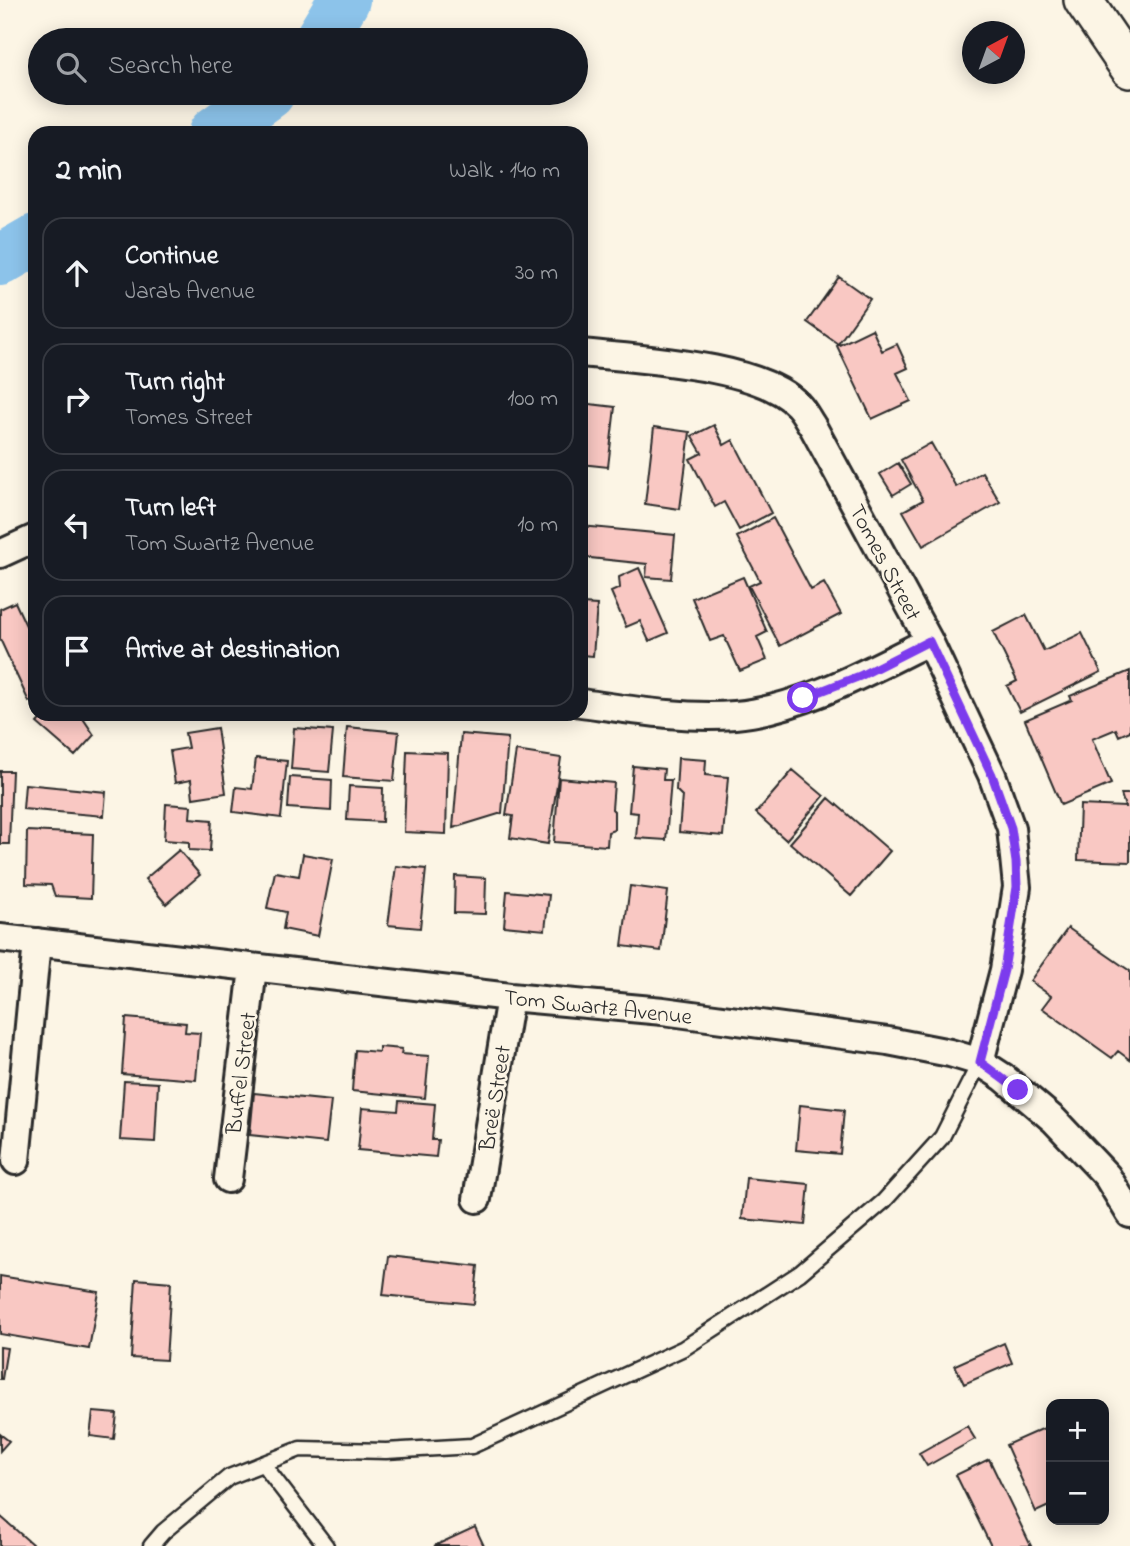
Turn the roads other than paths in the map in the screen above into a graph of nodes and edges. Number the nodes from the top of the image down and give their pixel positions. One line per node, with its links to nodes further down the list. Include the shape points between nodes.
1 (1083, 0): 2 (main road)
2 (1130, 69)
3 (588, 354): 6 (street, Tomes Street, via 723,370 760,382 797,404)
4 (28, 541): 5 (street)
5 (0, 554)
6 (929, 641): 7 (street, via 860,676 763,711 684,716); 12 (street, Tomes Street, via 992,775 1011,828 1016,862 1017,887 1004,970)
7 (588, 705)
8 (0, 938): 9 (street, Tom Swartz Avenue)
9 (37, 942): 10 (street, Tom Swartz Avenue); 13 (street)
10 (253, 968): 11 (street, Tom Swartz Avenue); 14 (street, Buffel Street)
11 (510, 997): 12 (street, Tom Swartz Avenue, via 663,1011 888,1041); 15 (street, Breë Street)
12 (980, 1062): 16 (street, Tom Swartz Avenue, via 1061,1126 1107,1176); 17 (lane, via 942,1137 884,1201 800,1273 684,1348 472,1446 300,1449)
13 (16, 1161)
14 (228, 1179)
15 (477, 1199)
16 (1130, 1214)
17 (263, 1464): 18 (lane, via 229,1477); 19 (lane)
18 (150, 1546)
19 (326, 1546)

